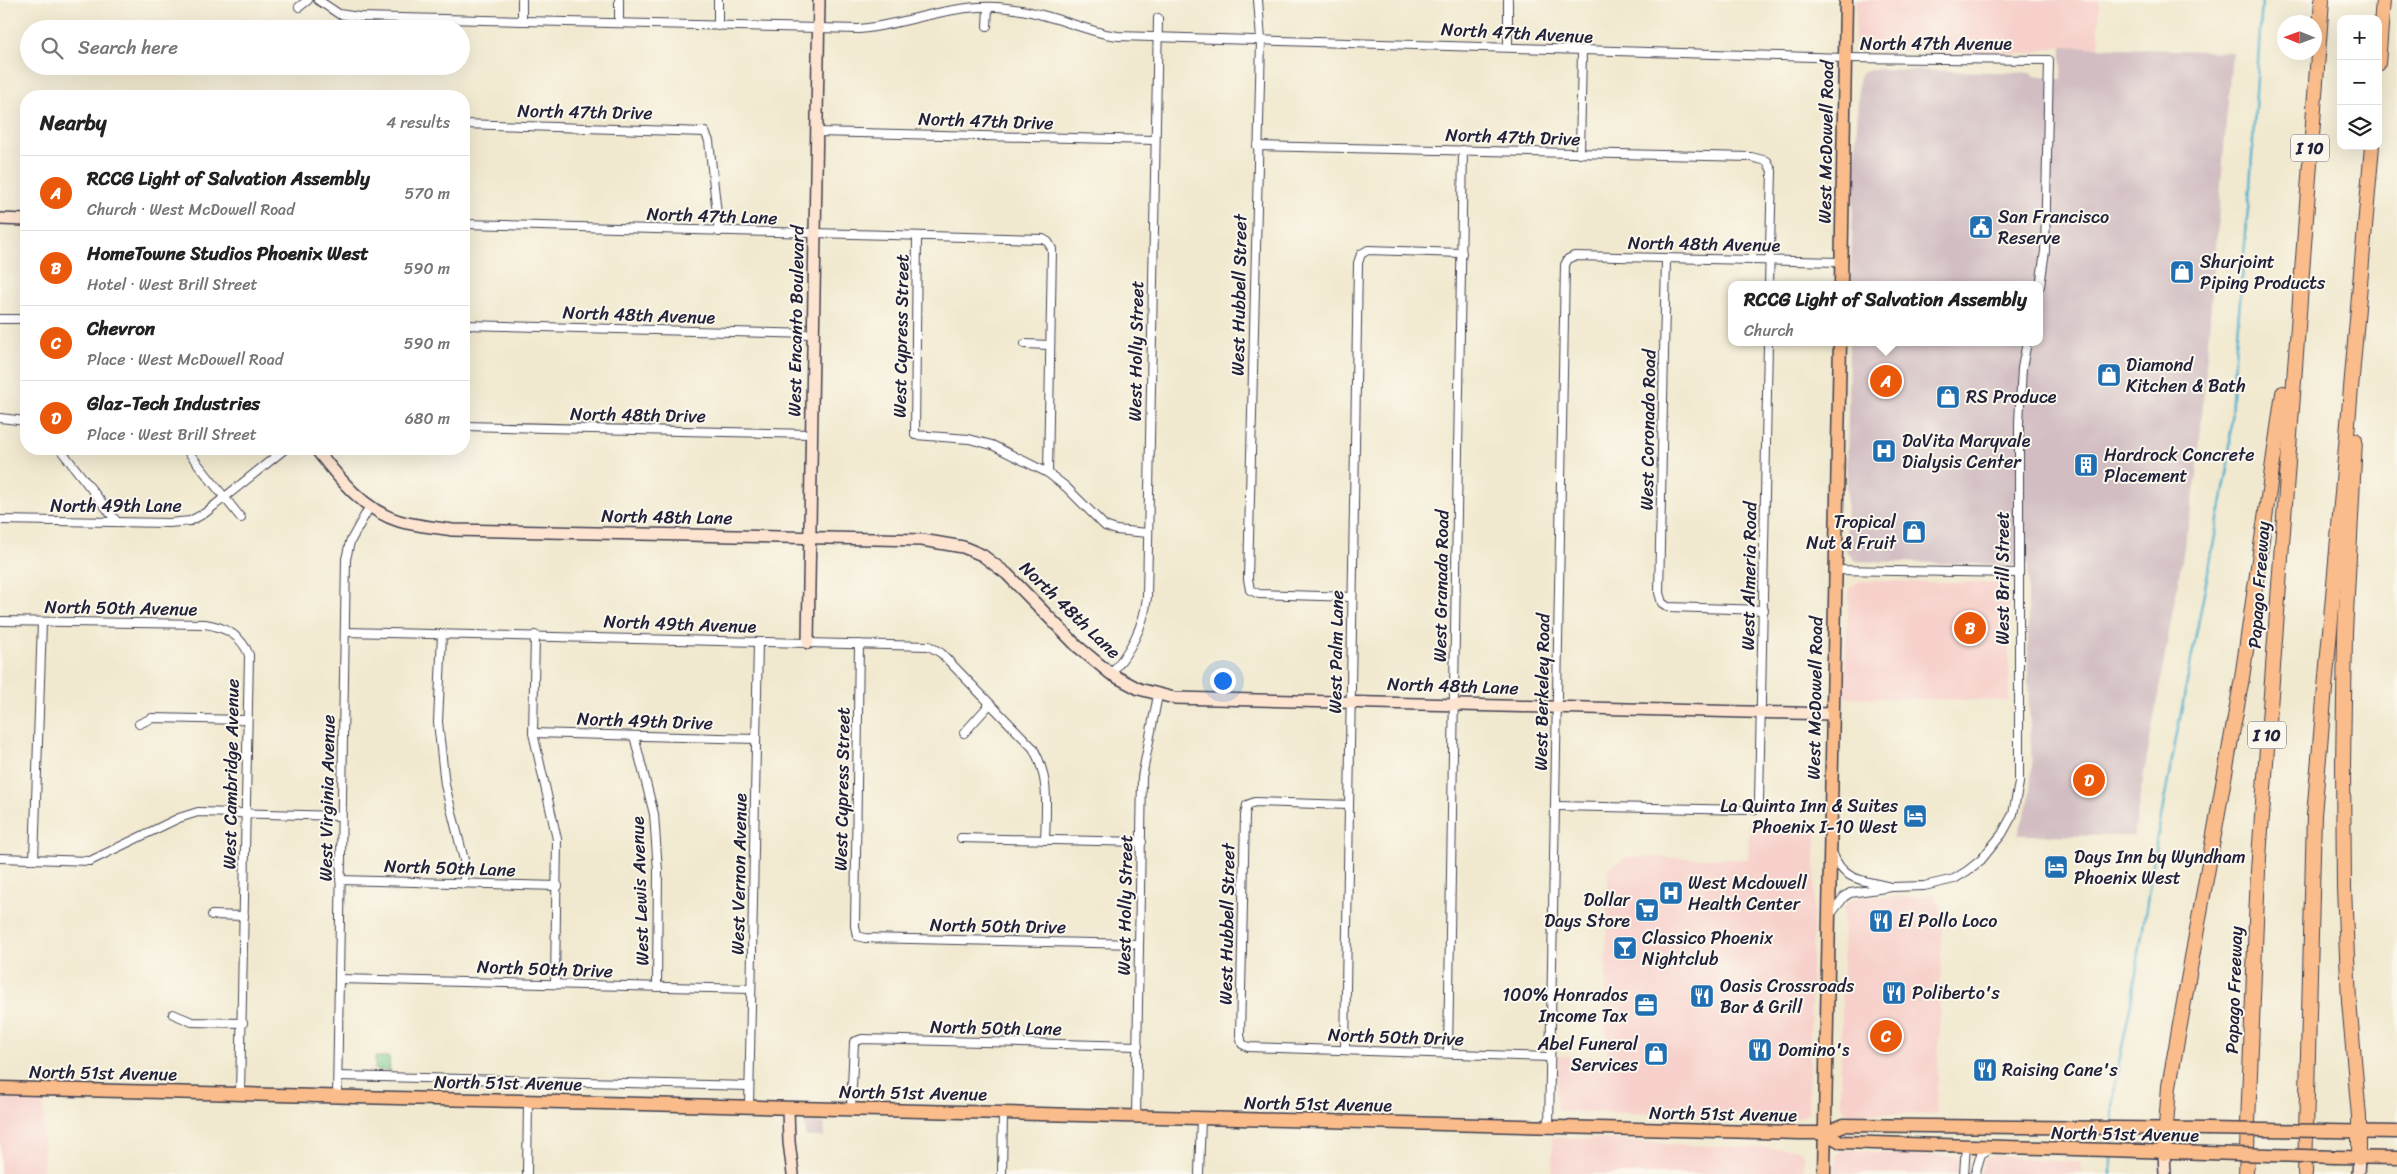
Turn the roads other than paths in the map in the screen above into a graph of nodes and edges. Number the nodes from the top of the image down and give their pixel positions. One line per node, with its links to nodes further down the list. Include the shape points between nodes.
1 (308, 0): 13 (street)
2 (318, 0): 15 (street, North 47th Avenue, via 334,12 350,17)
3 (522, 0): 15 (street)
4 (620, 0): 16 (street)
5 (718, 0): 17 (street)
6 (819, 0): 19 (street, West Encanto Boulevard)
7 (1258, 0): 21 (street, West Hubbell Street)
8 (1508, 0): 22 (street)
9 (1846, 0): 24 (main road, West McDowell Road)
10 (2322, 0): 47 (highway, Papago Freeway / I 10)
11 (2383, 0): 25 (highway)
12 (988, 6): 18 (street); 19 (street, North 47th Avenue, via 944,11 871,28); 20 (street, North 47th Avenue, via 1018,9 1105,34)
13 (299, 7)
14 (1158, 18): 20 (street, West Holly Street)
15 (522, 20): 16 (street, North 47th Avenue)
16 (619, 23): 17 (street, North 47th Avenue)
17 (718, 26): 19 (street, North 47th Avenue)
18 (987, 26)
19 (818, 28): 27 (street, West Encanto Boulevard)
20 (1156, 37): 21 (street, North 47th Avenue); 28 (street, West Holly Street)
21 (1260, 40): 22 (street, North 47th Avenue); 29 (street, West Hubbell Street)
22 (1508, 46): 23 (street, North 47th Avenue)
23 (1582, 50): 24 (street, North 47th Avenue); 32 (street)
24 (1845, 58): 43 (main road, West McDowell Road); 46 (street, North 47th Avenue, via 2049,60 2045,251)
25 (2378, 60)
26 (470, 124): 36 (street, North 47th Drive, via 705,132 709,141)
27 (817, 132): 28 (street, North 47th Drive); 37 (street, West Encanto Boulevard)
28 (1154, 140): 72 (street, West Holly Street)
29 (1257, 146): 30 (street, North 47th Drive); 76 (street, West Hubbell Street, via 1250,590 1259,594)
30 (1463, 150): 32 (street, North 47th Drive); 39 (street, West Granada Road)
31 (2372, 150): 48 (highway)
32 (1580, 154): 42 (street, North 47th Drive, via 1752,157 1767,161 1772,171)
33 (0, 219): 34 (street)
34 (20, 220)
35 (470, 224): 36 (street, North 47th Lane)
36 (719, 232): 37 (street, North 47th Lane)
37 (815, 234): 38 (street, North 47th Lane); 52 (street, West Encanto Boulevard)
38 (917, 236): 54 (street, North 47th Lane, via 1043,239 1048,242 1052,249); 66 (street, West Cypress Street, via 915,436 970,439 992,445)
39 (1462, 253): 76 (street, West Palm Lane, via 1368,250 1361,254 1358,263); 91 (street, West Granada Road)
40 (1666, 258): 41 (street, North 48th Avenue, via 1574,256); 42 (street, North 48th Avenue); 77 (street, West Coronado Road, via 1662,603 1668,607)
41 (1568, 259): 92 (street, West Berkeley Road, via 1565,265)
42 (1770, 261): 43 (street, North 48th Avenue); 44 (street)
43 (1841, 262): 45 (main road, West McDowell Road)
44 (1769, 281)
45 (1841, 281)
46 (2041, 281)
47 (2298, 296): 147 (highway, via 2248,638); 164 (highway, Papago Freeway / I 10, via 2258,871)
48 (2359, 299): 148 (highway, via 2342,765 2349,1000); 165 (highway, via 2314,815)
49 (0, 319): 50 (street)
50 (20, 319)
51 (470, 325): 52 (street, North 48th Avenue)
52 (813, 334): 61 (street, West Encanto Boulevard)
53 (1025, 344): 54 (street)
54 (1050, 345): 66 (street)
55 (1768, 346): 77 (street, West Almeria Road)
56 (1840, 346): 74 (main road, West McDowell Road)
57 (2026, 346): 75 (street, West Brill Street, via 2019,413)
58 (0, 418): 59 (street)
59 (20, 420)
60 (470, 426): 61 (street, North 48th Drive)
61 (811, 434): 73 (street, West Encanto Boulevard)
62 (65, 455): 71 (street)
63 (191, 455): 67 (street)
64 (278, 455): 67 (street, North 49th Lane)
65 (321, 455): 68 (street, North 48th Lane, via 341,481)
66 (1048, 474): 72 (street, via 1066,487 1105,526)
67 (225, 498): 69 (street); 71 (street, North 49th Lane, via 190,521)
68 (370, 506): 73 (street, North 48th Lane, via 398,521 452,530); 80 (street, West Virginia Avenue, via 350,542 346,559)
69 (241, 518)
70 (0, 520): 71 (street, North 49th Lane)
71 (117, 522)
72 (1148, 533): 87 (street, West Holly Street, via 1147,598 1142,624)
73 (810, 538): 85 (street, West Encanto Boulevard); 87 (street, North 48th Lane, via 933,541 982,555 1007,574 1077,646)
74 (1835, 570): 75 (street); 94 (main road, West McDowell Road)
75 (2018, 573): 116 (street, West Brill Street, via 2019,784 2013,814 1981,860 1954,879 1936,884)
76 (1352, 597): 89 (street, West Palm Lane)
77 (1764, 610): 93 (street, West Almeria Road)
78 (0, 620): 79 (street, North 50th Avenue)
79 (42, 622): 83 (street, North 50th Avenue, via 205,624 219,626); 112 (street)
80 (345, 632): 81 (street, North 49th Avenue); 106 (street, West Virginia Avenue)
81 (442, 634): 82 (street, North 49th Avenue); 114 (street, via 438,722 445,785 464,860)
82 (535, 635): 84 (street, North 49th Avenue); 97 (street)
83 (238, 636): 95 (street, West Cambridge Avenue, via 249,655)
84 (758, 642): 85 (street, North 49th Avenue); 100 (street, West Vernon Avenue)
85 (808, 643): 86 (street, North 49th Avenue)
86 (859, 644): 90 (street, North 49th Avenue, via 928,646 941,653); 120 (street, West Cypress Street)
87 (1111, 674): 88 (street, North 48th Lane, via 1138,689)
88 (1158, 694): 89 (street, North 48th Lane, via 1195,699); 109 (street, West Holly Street, via 1142,777)
89 (1351, 701): 91 (street, North 48th Lane); 103 (street, West Palm Lane)
90 (990, 704): 98 (street); 102 (street, North 49th Avenue)
91 (1454, 704): 92 (street, North 48th Lane); 131 (street, West Granada Road)
92 (1556, 706): 93 (street, North 48th Lane); 104 (street, West Berkeley Road)
93 (1762, 712): 94 (street, North 48th Lane); 104 (street, West Almeria Road, via 1759,802 1755,809)
94 (1832, 714): 110 (main road, West McDowell Road)
95 (246, 720): 96 (street, via 152,718); 105 (street, West Cambridge Avenue)
96 (139, 724)
97 (532, 733): 99 (street, North 49th Drive); 115 (street, via 557,839)
98 (964, 733)
99 (634, 736): 100 (street, North 49th Drive); 124 (street, West Lewis Avenue, via 654,814 658,871)
100 (756, 739): 125 (street, West Vernon Avenue)
101 (1045, 751): 102 (street)
102 (1038, 756): 108 (street, North 49th Avenue, via 1047,790)
103 (1349, 805): 128 (street, West Hubbell Street, via 1255,802 1248,805 1244,825); 130 (street, West Palm Lane)
104 (1555, 806): 132 (street, West Berkeley Road)
105 (244, 812): 106 (street); 112 (street, via 198,812 179,818 90,861); 118 (street, West Cambridge Avenue)
106 (341, 816): 113 (street, West Virginia Avenue)
107 (961, 838): 108 (street)
108 (1045, 840): 109 (street)
109 (1142, 842): 121 (street, West Holly Street)
110 (1830, 847): 116 (street, via 1837,865 1848,876); 119 (main road, West McDowell Road)
111 (0, 858): 112 (street)
112 (34, 860)
113 (340, 880): 114 (street, North 50th Lane); 122 (street, West Virginia Avenue)
114 (464, 884): 115 (street, North 50th Lane)
115 (558, 886): 123 (street)
116 (1892, 887): 119 (street, via 1847,894)
117 (212, 915): 118 (street)
118 (244, 916): 127 (street, West Cambridge Avenue)
119 (1829, 916): 150 (main road, West McDowell Road)
120 (857, 936): 121 (street, North 50th Drive)
121 (1139, 944): 129 (street, West Holly Street)
122 (339, 978): 123 (street, North 50th Drive); 133 (street, West Virginia Avenue)
123 (555, 984): 124 (street, North 50th Drive)
124 (657, 987): 125 (street, North 50th Drive)
125 (751, 989): 134 (street, West Vernon Avenue)
126 (173, 1014): 127 (street, via 192,1022)
127 (242, 1023): 136 (street, West Cambridge Avenue)
128 (1242, 1044): 130 (street, North 50th Drive, via 1248,1047)
129 (1138, 1046): 141 (street, North 50th Lane, via 862,1039 854,1042); 143 (street, West Holly Street)
130 (1345, 1050): 131 (street, North 50th Drive)
131 (1448, 1053): 132 (street, North 50th Drive)
132 (1550, 1057): 145 (street, West Berkeley Road)
133 (338, 1076): 134 (street, North 51st Avenue); 137 (street, West Virginia Avenue)
134 (749, 1086): 139 (street, West Vernon Avenue)
135 (0, 1088): 136 (main road, North 51st Avenue)
136 (240, 1094): 137 (main road, North 51st Avenue)
137 (337, 1097): 138 (main road, North 51st Avenue)
138 (528, 1101): 139 (main road, North 51st Avenue); 156 (street)
139 (749, 1107): 140 (main road, North 51st Avenue)
140 (788, 1108): 141 (main road, North 51st Avenue); 157 (street)
141 (851, 1109): 142 (main road, North 51st Avenue)
142 (1003, 1113): 143 (main road, North 51st Avenue); 158 (street)
143 (1136, 1117): 144 (main road, North 51st Avenue)
144 (1201, 1119): 145 (main road, North 51st Avenue); 159 (street)
145 (1549, 1127): 150 (main road, North 51st Avenue)
146 (2073, 1127): 147 (main road, North 51st Avenue); 150 (main road, North 51st Avenue, via 1844,1125); 151 (main road, via 2022,1134 1976,1134)
147 (2164, 1128): 148 (main road, North 51st Avenue, bridge); 153 (highway)
148 (2359, 1132): 149 (main road, North 51st Avenue); 154 (highway)
149 (2397, 1132)
150 (1825, 1133): 151 (main road, North 51st Avenue, via 1841,1142); 160 (main road, West McDowell Road)
151 (1966, 1146): 152 (main road, North 51st Avenue); 161 (street)
152 (1995, 1147): 153 (main road, North 51st Avenue); 162 (street, via 1981,1154)
153 (2164, 1153): 154 (main road, North 51st Avenue, bridge); 163 (street)
154 (2359, 1158): 155 (main road, North 51st Avenue); 166 (street)
155 (2397, 1158)
156 (526, 1174)
157 (794, 1174)
158 (1002, 1174)
159 (1199, 1174)
160 (1824, 1174)
161 (1964, 1174)
162 (1975, 1174)
163 (2166, 1174)
164 (2246, 1174)
165 (2305, 1174)
166 (2358, 1174)

